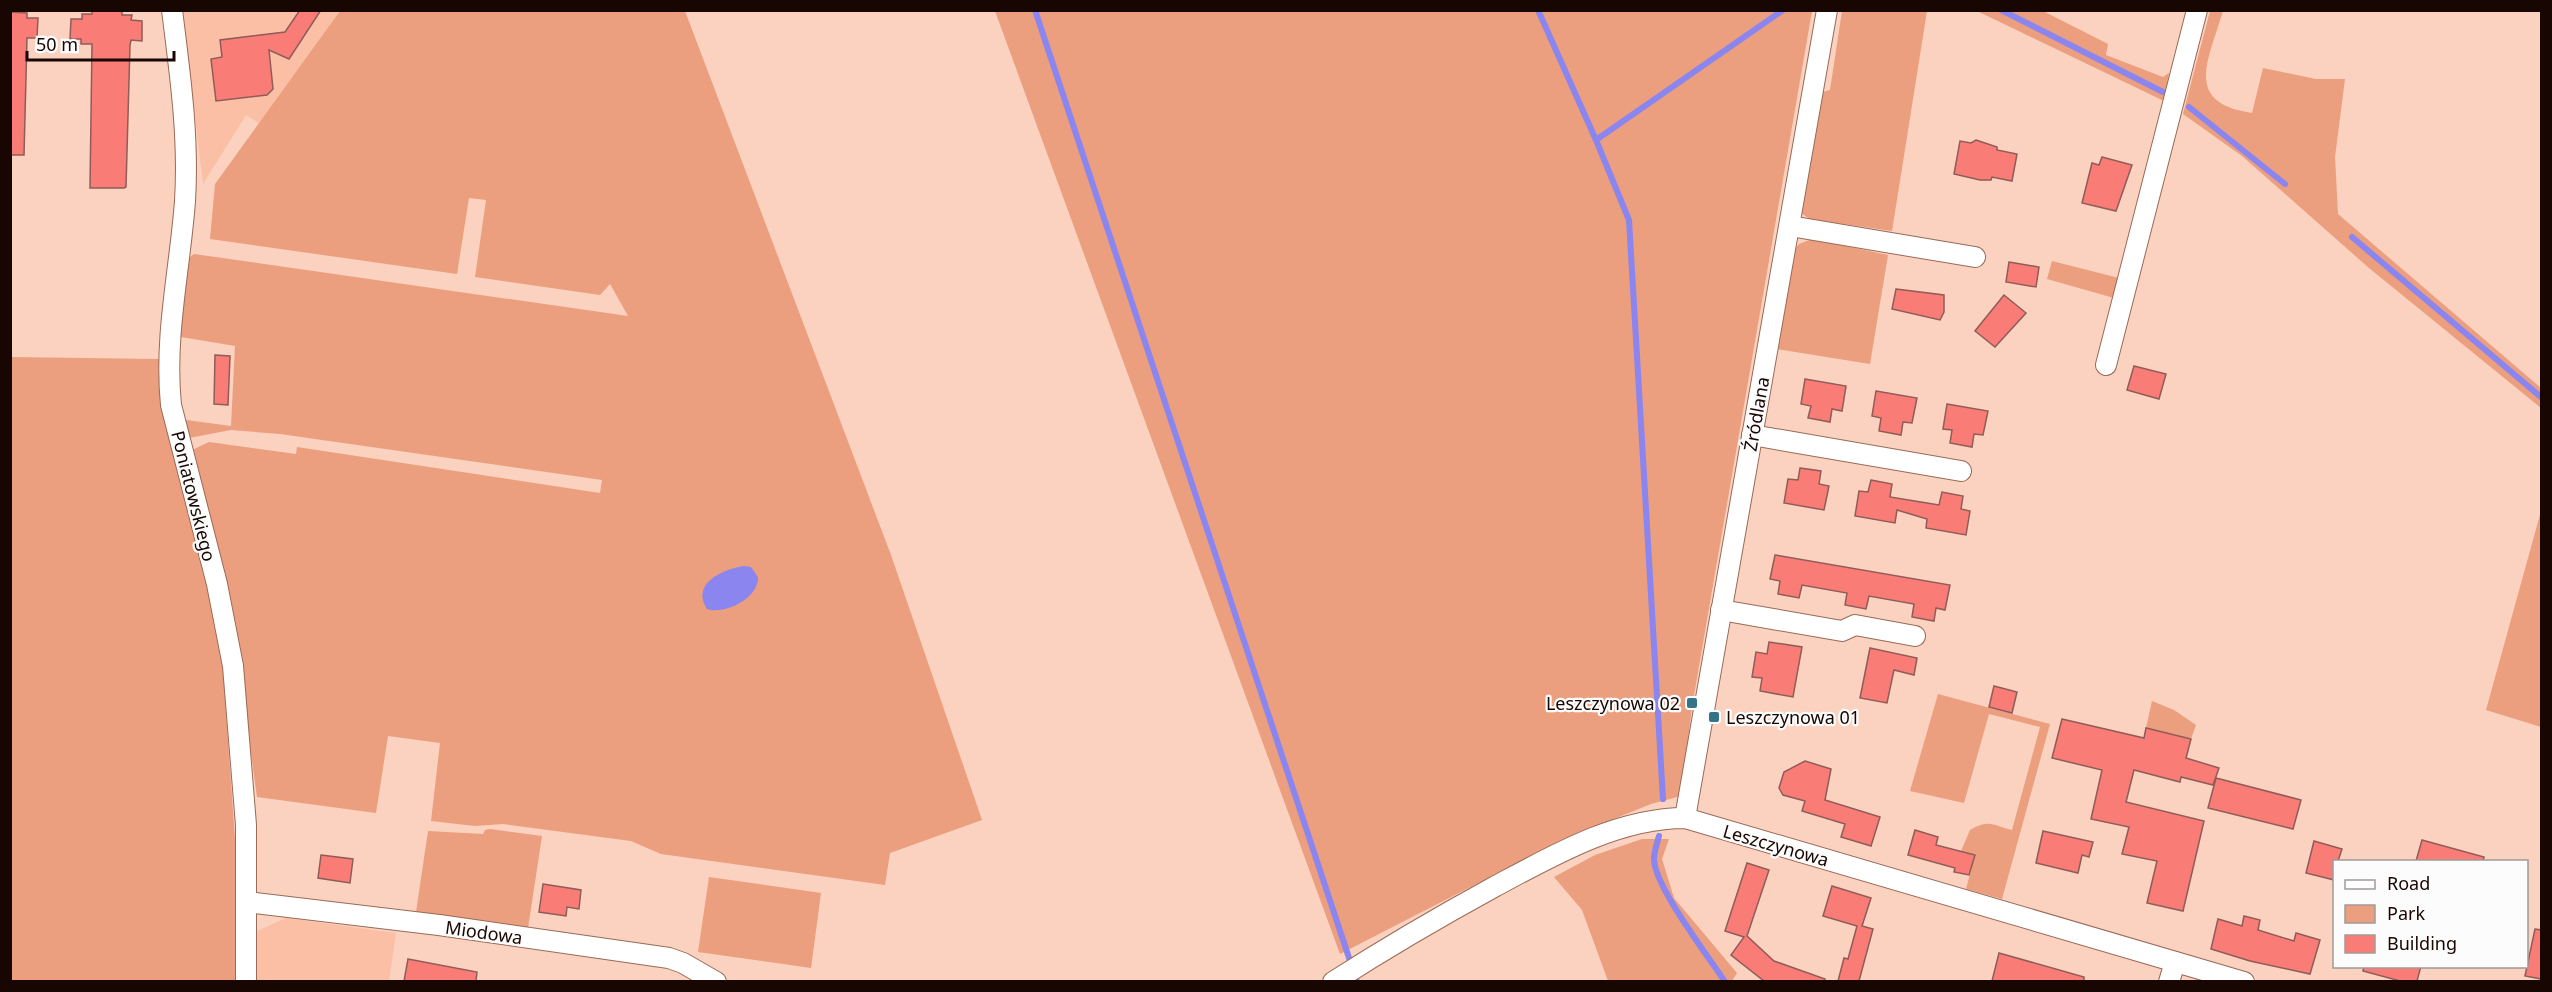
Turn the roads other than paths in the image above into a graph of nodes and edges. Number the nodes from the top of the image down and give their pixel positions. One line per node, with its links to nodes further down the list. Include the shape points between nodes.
1 (172, 10): 12 (street, Poniatowskiego, via 186,124 186,166 168,378 171,405 233,666 246,825)
2 (1827, 10): 4 (street, Źródlana)
3 (2197, 10): 6 (street)
4 (1790, 226): 5 (street); 7 (street, Źródlana)
5 (1975, 257)
6 (2106, 365)
7 (1752, 435): 8 (street); 9 (street, Źródlana)
8 (1961, 471)
9 (1721, 610): 10 (street, via 1842,631 1856,625); 11 (street, Źródlana)
10 (1915, 636)
11 (1685, 818): 13 (street, Leszczynowa); 16 (street, Leszczynowa, via 1634,825 1537,864 1426,924)
12 (247, 902): 14 (street, Poniatowskiego); 15 (street, Miodowa, via 669,958)
13 (2175, 962): 17 (street); 18 (street, Leszczynowa)
14 (246, 981)
15 (716, 981)
16 (1333, 981)
17 (2169, 981)
18 (2244, 981)

